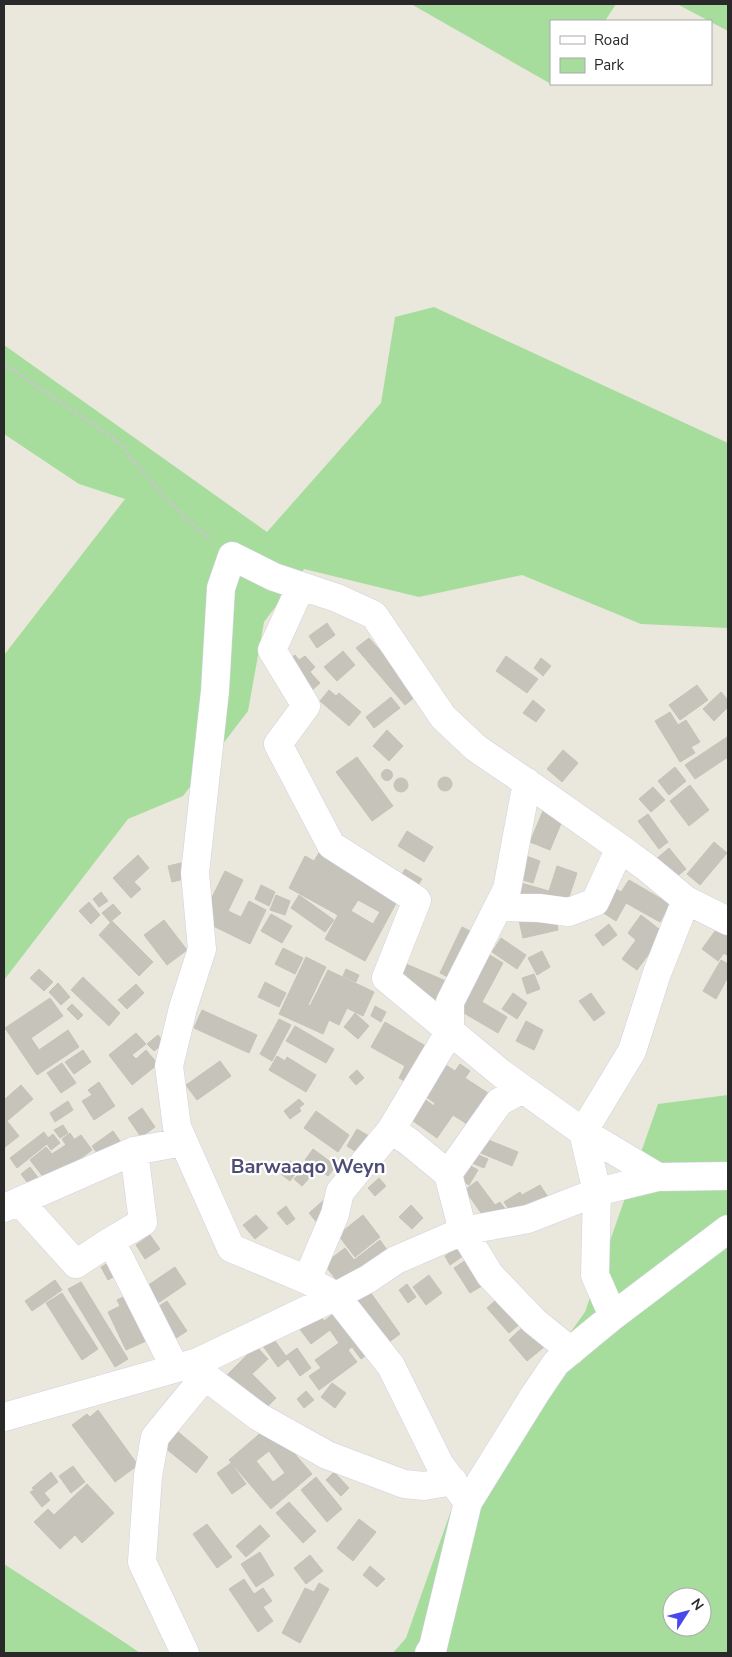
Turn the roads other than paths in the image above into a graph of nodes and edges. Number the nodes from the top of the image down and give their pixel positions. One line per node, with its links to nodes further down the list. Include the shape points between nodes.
1 (301, 586): 2 (street, via 374,615 443,717 476,748); 7 (street, via 272,650 306,706 278,744 331,845 417,900 386,978); 11 (street, via 274,577 232,556 221,588 215,691 195,873 202,949 183,1008 170,1066 177,1128)
2 (527, 782): 3 (street); 5 (street, via 507,890)
3 (620, 848): 4 (street); 5 (street, via 595,902 569,912)
4 (686, 900): 6 (street); 10 (street, via 657,973 632,1051)
5 (498, 906): 7 (street, via 450,1002)
6 (728, 921)
7 (450, 1031): 8 (street); 9 (street)
8 (523, 1089): 10 (street); 13 (street, via 499,1102)
9 (391, 1130): 13 (street); 21 (street, via 340,1192 335,1214)
10 (583, 1132): 15 (street); 16 (street)
11 (184, 1142): 12 (street); 21 (street, via 231,1248)
12 (134, 1151): 17 (street); 20 (street, via 143,1222)
13 (448, 1174): 19 (street)
14 (728, 1176): 15 (street)
15 (658, 1177): 16 (street)
16 (597, 1192): 19 (street, via 528,1219); 23 (street, via 595,1275)
17 (12, 1205): 20 (street, via 76,1264)
18 (728, 1229): 23 (street)
19 (463, 1231): 22 (street, via 396,1260); 24 (street, via 490,1275 534,1321)
20 (112, 1241): 25 (street)
21 (307, 1280): 22 (street)
22 (336, 1296): 25 (street); 27 (street, via 392,1366 440,1465)
23 (613, 1316): 24 (street)
24 (571, 1351): 27 (street, via 556,1363)
25 (193, 1369): 26 (street); 27 (street, via 259,1417 327,1455 404,1484); 28 (street, via 155,1437 148,1476 142,1562)
26 (4, 1417)
27 (461, 1492): 29 (street)
28 (185, 1653)
29 (429, 1653)

